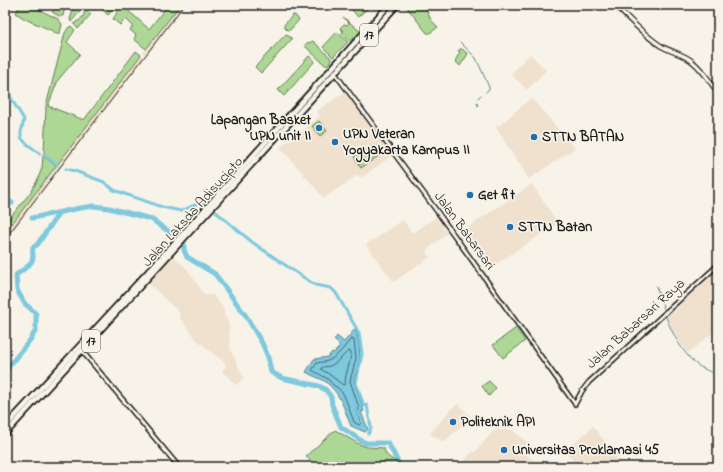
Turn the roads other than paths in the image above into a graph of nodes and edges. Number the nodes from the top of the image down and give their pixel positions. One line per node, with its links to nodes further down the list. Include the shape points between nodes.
1 (389, 5): 8 (highway, Jalan Laksda Adisucipto / 17)
2 (392, 5): 5 (highway, 17)
3 (396, 5): 5 (highway, Jalan Laksda Adisucipto / 17)
4 (615, 5): 7 (main road, via 659,45 693,62)
5 (340, 65): 6 (highway, Jalan Laksda Adisucipto / 17)
6 (334, 72): 8 (highway, Jalan Laksda Adisucipto / 17); 12 (street, Jalan Babarsari)
7 (718, 93)
8 (186, 233): 9 (highway, Jalan Laksda Adisucipto / 17)
9 (175, 246): 11 (highway, Jalan Laksda Adisucipto / 17); 13 (highway, Jalan Laksda Adisucipto / 17)
10 (718, 265): 12 (street, Jalan Babarsari Raya, via 589,382)
11 (82, 351): 14 (highway, Jalan Laksda Adisucipto / 17); 15 (street)
12 (575, 404)
13 (5, 427)
14 (5, 434)
15 (179, 467)

